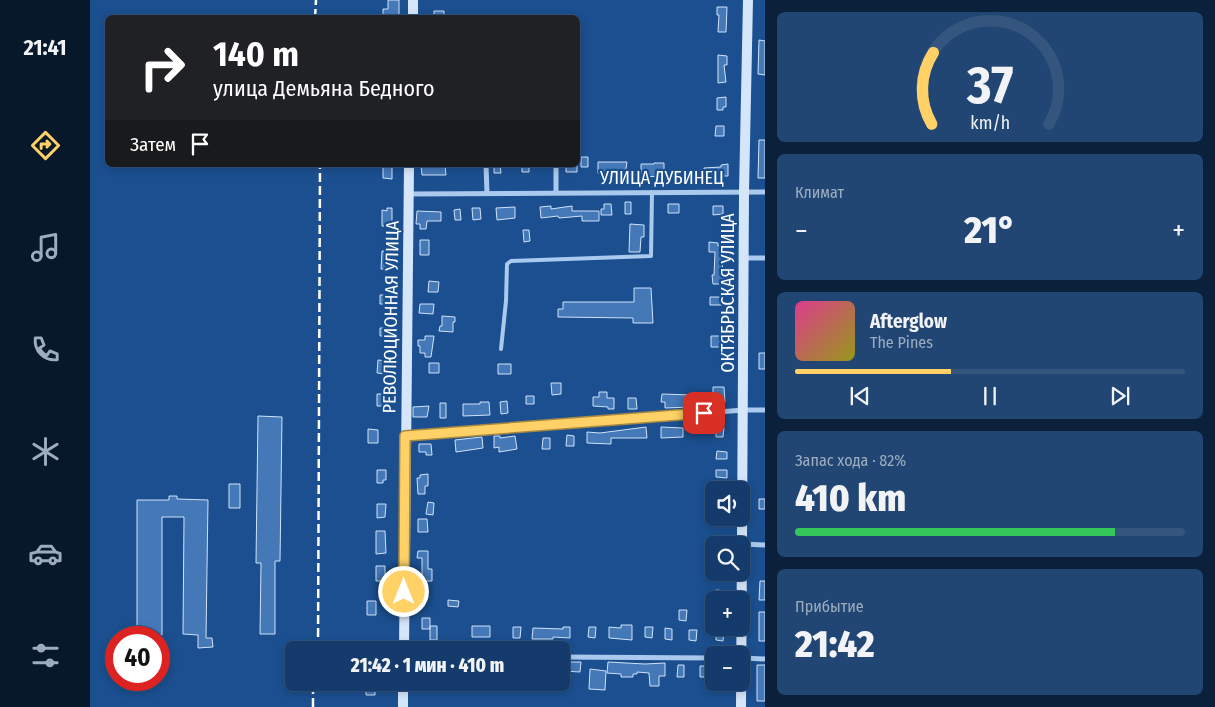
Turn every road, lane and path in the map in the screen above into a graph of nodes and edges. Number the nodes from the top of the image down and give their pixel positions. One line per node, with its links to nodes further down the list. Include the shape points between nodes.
1 (413, 0): 3 (main road)
2 (748, 0): 8 (main road, ОКТЯБРЬСКАЯ УЛИЦА)
3 (413, 15)
4 (409, 167): 11 (main road, РЕВОЛЮЦИОННАЯ УЛИЦА)
5 (486, 167): 12 (street)
6 (556, 167): 10 (street)
7 (652, 192): 8 (street, УЛИЦА ДУБИНЕЦ); 10 (street, УЛИЦА ДУБИНЕЦ); 15 (lane, via 651,256 511,261 507,264)
8 (744, 192): 9 (street, УЛИЦА ДУБИНЕЦ); 13 (main road, ОКТЯБРЬСКАЯ УЛИЦА)
9 (765, 192)
10 (556, 193): 12 (street, УЛИЦА ДУБИНЕЦ)
11 (409, 194): 12 (street, УЛИЦА ДУБИНЕЦ); 18 (main road, РЕВОЛЮЦИОННАЯ УЛИЦА)
12 (487, 194)
13 (744, 258): 14 (street); 16 (main road, ОКТЯБРЬСКАЯ УЛИЦА)
14 (765, 258)
15 (501, 349)
16 (744, 410): 17 (street); 18 (street); 19 (main road, ОКТЯБРЬСКАЯ УЛИЦА)
17 (765, 410)
18 (405, 436): 23 (main road, РЕВОЛЮЦИОННАЯ УЛИЦА)
19 (743, 536)
20 (750, 544): 21 (street)
21 (765, 545)
22 (743, 581): 24 (main road, ОКТЯБРЬСКАЯ УЛИЦА)
23 (404, 641)
24 (742, 646)
25 (570, 657): 26 (street)
26 (705, 658)
27 (750, 658): 28 (street)
28 (765, 659)
29 (403, 691): 31 (main road)
30 (741, 691): 32 (main road, ОКТЯБРЬСКАЯ УЛИЦА)
31 (403, 707)
32 (741, 707)

